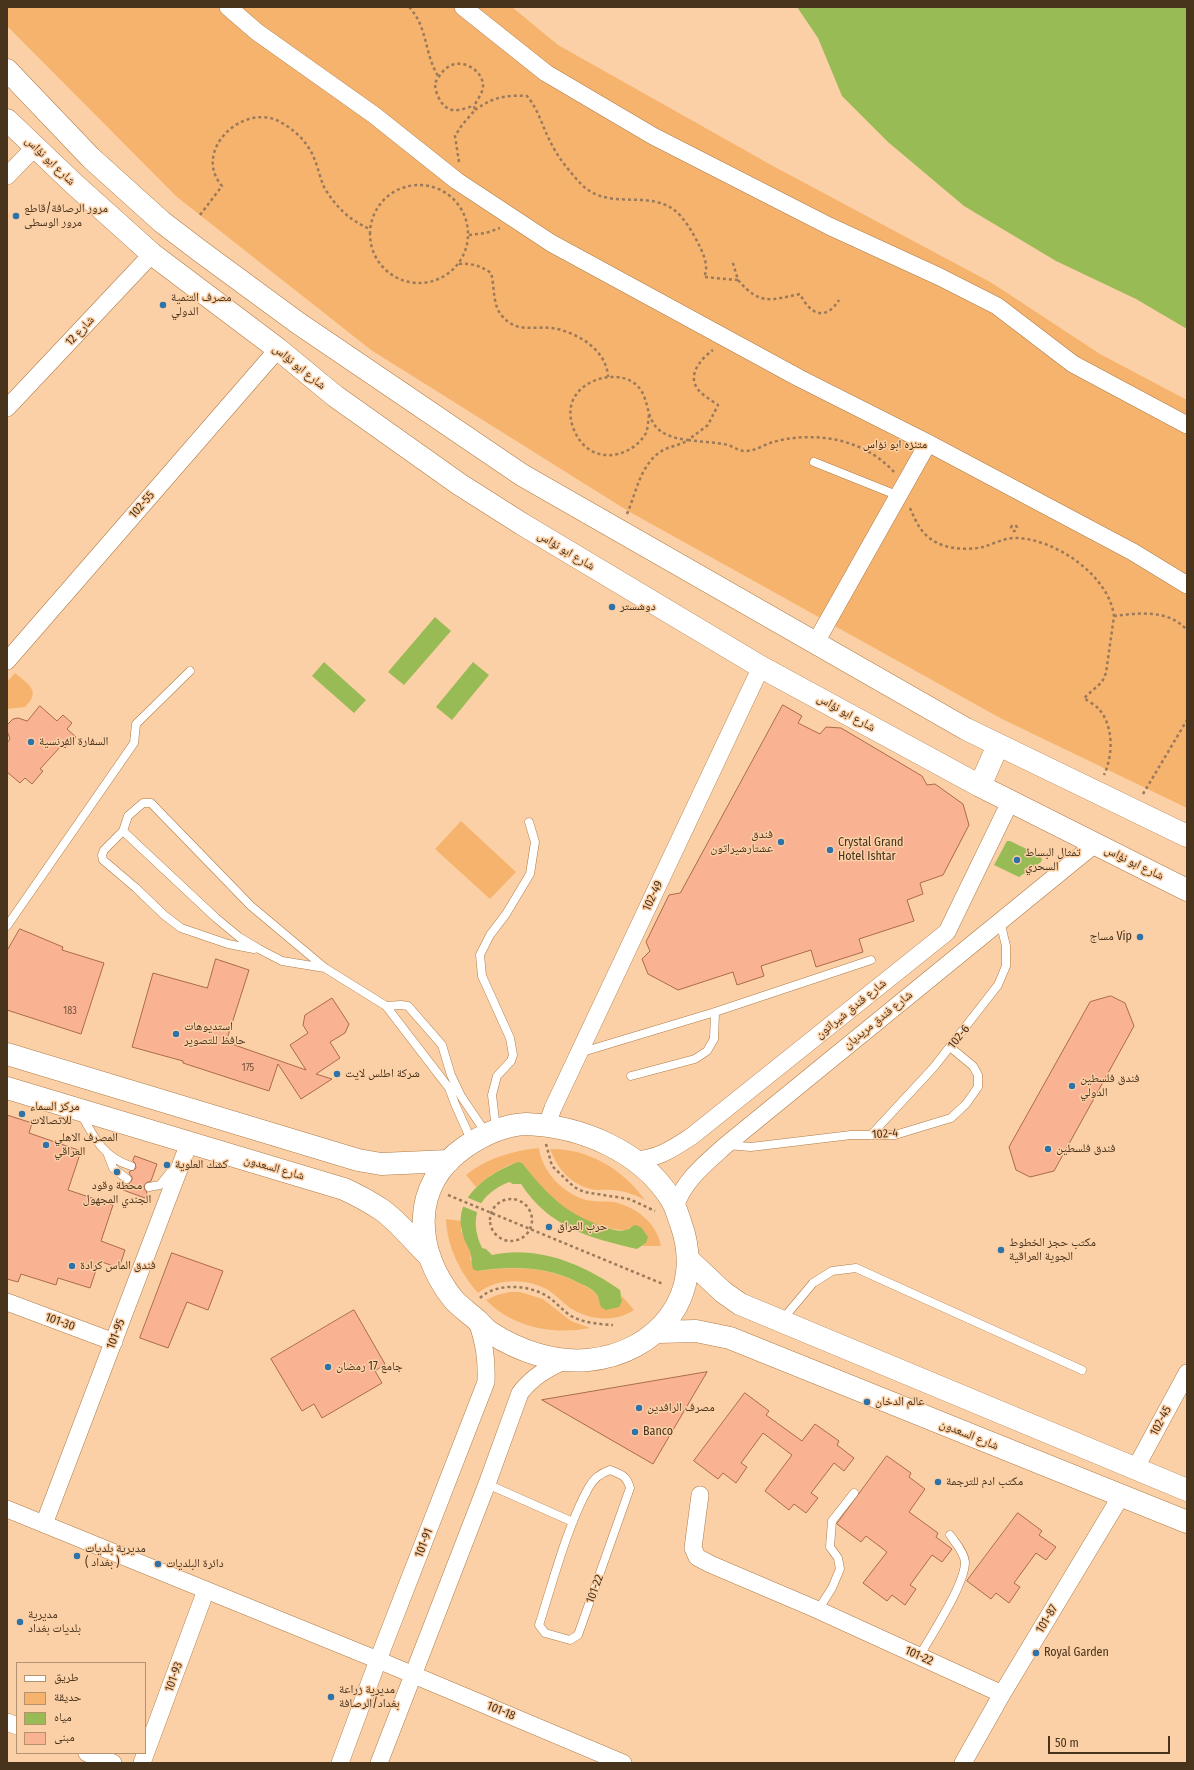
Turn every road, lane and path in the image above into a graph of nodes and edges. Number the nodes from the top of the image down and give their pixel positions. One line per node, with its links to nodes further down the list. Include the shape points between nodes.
1 (228, 7): 21 (street, via 257,32 374,115 458,181 551,243)
2 (409, 7): 5 (path, via 416,15 425,35 432,66)
3 (463, 7): 26 (street, via 546,73 653,136 829,226 997,306 1073,364)
4 (7, 70): 37 (main road, via 126,190 200,252 298,323 522,475)
5 (438, 76): 6 (path, via 434,83 435,90 447,107 454,110); 6 (path, via 452,65 468,65 476,70 482,79 483,88)
6 (474, 106): 7 (path)
7 (475, 110): 10 (path, via 455,136); 19 (path, via 501,96 527,96 538,113 550,142 581,184 593,194 623,200 640,199 672,208 685,222 700,248 707,264 704,277)
8 (7, 120): 9 (main road, شارع ابو نؤاس)
9 (35, 147): 11 (street); 16 (main road, شارع ابو نؤاس)
10 (459, 163)
11 (7, 176)
12 (200, 216): 14 (path, via 222,186 214,170 213,157 219,139 239,121 266,117 281,122 298,134 315,159 324,187 348,217)
13 (502, 226): 15 (path, via 486,233)
14 (370, 229): 15 (path, via 377,209 384,199 407,186 420,185 433,186 455,199 468,222); 18 (path, via 371,247 376,259 394,277 406,282 419,284 444,278)
15 (469, 234): 18 (path, via 467,248)
16 (152, 254): 22 (main road, شارع ابو نؤاس); 24 (street, شارع 12)
17 (732, 260): 19 (path)
18 (459, 264): 23 (path, via 470,263 492,273 497,307 509,323 520,328 554,328 577,336 588,343 605,362)
19 (738, 280): 20 (path, via 757,297 768,301 800,294 805,304 818,314 828,312)
20 (839, 300)
21 (727, 339): 27 (path, via 699,363 694,375 695,385 718,405 708,425); 28 (street)
22 (278, 349): 38 (street, 102-55); 39 (main road, شارع ابو نؤاس, via 335,396 458,484)
23 (608, 377): 25 (path, via 618,377 632,382 640,390); 25 (path, via 591,382 581,389 573,400 570,415 581,443 598,454 608,456 625,452 638,443 646,432)
24 (7, 408)
25 (649, 415): 27 (path, via 658,429 678,439)
26 (1187, 425)
27 (688, 440): 30 (path, via 728,445 744,451 777,441 813,437 832,439 849,443 886,463); 31 (path, via 670,447 651,460 634,491)
28 (928, 443): 30 (street); 34 (street, via 1133,552)
29 (814, 462): 30 (lane)
30 (902, 490): 33 (path, via 919,527 933,541 954,548 968,549); 37 (street)
31 (626, 517)
32 (1014, 531): 33 (path)
33 (1015, 538): 35 (path, via 1050,546 1079,562 1106,592 1113,606)
34 (1187, 585)
35 (1114, 616): 36 (path, via 1155,613 1169,617); 43 (path, via 1106,673 1102,682 1084,698 1099,709 1106,721 1111,741 1110,762)
36 (1187, 630)
37 (816, 642): 42 (main road)
38 (7, 661)
39 (761, 667): 44 (main road, شارع ابو نؤاس); 62 (street, 102-49)
40 (190, 671): 53 (lane, via 136,724 134,743)
41 (1187, 720): 45 (path)
42 (998, 745): 44 (main road); 49 (main road)
43 (1102, 780)
44 (980, 786): 46 (main road, شارع ابو نؤاس)
45 (1140, 799)
46 (1010, 802): 50 (main road, شارع ابو نؤاس); 54 (street, شارع فندق شيراتون)
47 (529, 822): 72 (lane, via 535,842 530,874 480,955 482,976 510,1038 513,1055 498,1076)
48 (123, 831): 55 (lane, via 216,918); 55 (lane, via 104,850 103,860 164,915 181,928 228,944); 58 (lane, via 128,816 144,802 151,803 251,906)
49 (1187, 836)
50 (1095, 844): 51 (main road, شارع ابو نؤاس); 52 (street, شارع فندق مريديان)
51 (1187, 890)
52 (999, 921): 56 (street, شارع فندق مريديان); 61 (lane, 102-6, via 1006,946 1006,966 998,985)
53 (7, 926)
54 (947, 932): 56 (street); 67 (street, شارع فندق شيراتون)
55 (259, 949): 58 (lane, via 282,960)
56 (964, 950): 69 (street, شارع فندق مريديان)
57 (871, 960): 60 (lane)
58 (325, 968): 59 (lane)
59 (386, 1006): 64 (lane, via 405,1005 411,1008 442,1045); 66 (lane)
60 (715, 1012): 62 (lane); 65 (lane, via 714,1038 707,1051 695,1059)
61 (950, 1048): 73 (lane, 102-6); 73 (lane, 102-4, via 973,1066 978,1075 978,1087 966,1104 951,1118 922,1128 895,1135)
62 (579, 1053): 71 (street, 102-49)
63 (7, 1054): 78 (main road, via 358,1160 381,1164)
64 (451, 1075): 66 (lane); 72 (lane)
65 (631, 1076)
66 (444, 1080): 72 (lane, via 455,1104)
67 (757, 1084): 69 (street); 77 (street, شارع فندق شيراتون, via 692,1136 667,1152 642,1160)
68 (7, 1088): 70 (main road, شارع السعدون)
69 (776, 1104): 75 (street, شارع فندق مريديان)
70 (79, 1110): 74 (main road, شارع السعدون); 76 (lane, via 89,1130)
71 (546, 1134): 72 (main road, via 510,1125); 77 (main road, via 565,1128 608,1144); 83 (path, via 552,1166 574,1187 584,1192 629,1199)
72 (485, 1135): 78 (main road)
73 (871, 1135): 75 (lane, 102-4, via 751,1147)
74 (189, 1143): 81 (lane, via 164,1182); 86 (main road, شارع السعدون, via 344,1189 364,1198 401,1226); 94 (street, 101-95)
75 (726, 1145): 83 (street, شارع فندق مريديان, via 695,1173)
76 (108, 1155): 79 (lane); 80 (lane, via 113,1168)
77 (633, 1160): 83 (main road, via 662,1187)
78 (449, 1161): 86 (main road, via 436,1176 428,1192 424,1226)
79 (131, 1166)
80 (127, 1179)
81 (149, 1187)
82 (447, 1195): 84 (path)
83 (665, 1209): 87 (main road, via 684,1231)
84 (490, 1213): 85 (path); 85 (path, via 490,1224 494,1234 503,1241 514,1242 524,1237); 85 (path, via 497,1204 507,1198 519,1200 528,1206 533,1217)
85 (531, 1229): 88 (path)
86 (430, 1257): 90 (main road, via 453,1299)
87 (688, 1258): 91 (main road, via 723,1292 740,1304); 93 (main road, via 685,1286 678,1306)
88 (663, 1284)
89 (7, 1302): 94 (street, 101-30)
90 (478, 1310): 92 (path, via 483,1295 511,1287 524,1287 547,1296 572,1316 593,1323); 95 (main road, via 489,1332 536,1354); 112 (street, 101-91, via 487,1361 486,1382)
91 (781, 1322): 96 (lane, via 814,1283 832,1271 856,1268); 98 (main road)
92 (613, 1325)
93 (657, 1332): 95 (main road, via 616,1355); 103 (main road, شارع السعدون, via 696,1331 730,1338)
94 (114, 1342): 107 (street, 101-95)
95 (566, 1360): 99 (street, via 539,1374 520,1393)
96 (1082, 1370)
97 (1187, 1373): 98 (street, 102-45)
98 (1135, 1469): 100 (main road)
99 (487, 1484): 105 (lane); 113 (street)
100 (1187, 1490)
101 (854, 1493): 110 (lane, via 832,1520 830,1547 838,1558 840,1569)
102 (700, 1495): 110 (street, 101-22, via 693,1548 697,1557)
103 (1121, 1496): 106 (main road, شارع السعدون); 114 (street, 101-87)
104 (7, 1509): 107 (street, 101-18)
105 (573, 1522): 105 (lane, 101-22, via 590,1486 600,1474 610,1470 625,1475 630,1488 578,1635 570,1640 545,1633 539,1625)
106 (1187, 1522)
107 (44, 1524): 109 (street, 101-18)
108 (950, 1535): 111 (lane, via 965,1561 962,1580)
109 (206, 1590): 112 (street, 101-18); 115 (street, 101-93)
110 (818, 1610): 111 (street, 101-22)
111 (920, 1657): 114 (street, 101-22)
112 (378, 1660): 113 (street, 101-18); 118 (street, 101-91)
113 (413, 1675): 119 (street); 120 (street, 101-18)
114 (1002, 1694): 121 (street, 101-87)
115 (146, 1752)
116 (90, 1754): 117 (street)
117 (113, 1763)
118 (340, 1763)
119 (379, 1763)
120 (623, 1763)
121 (963, 1763)

